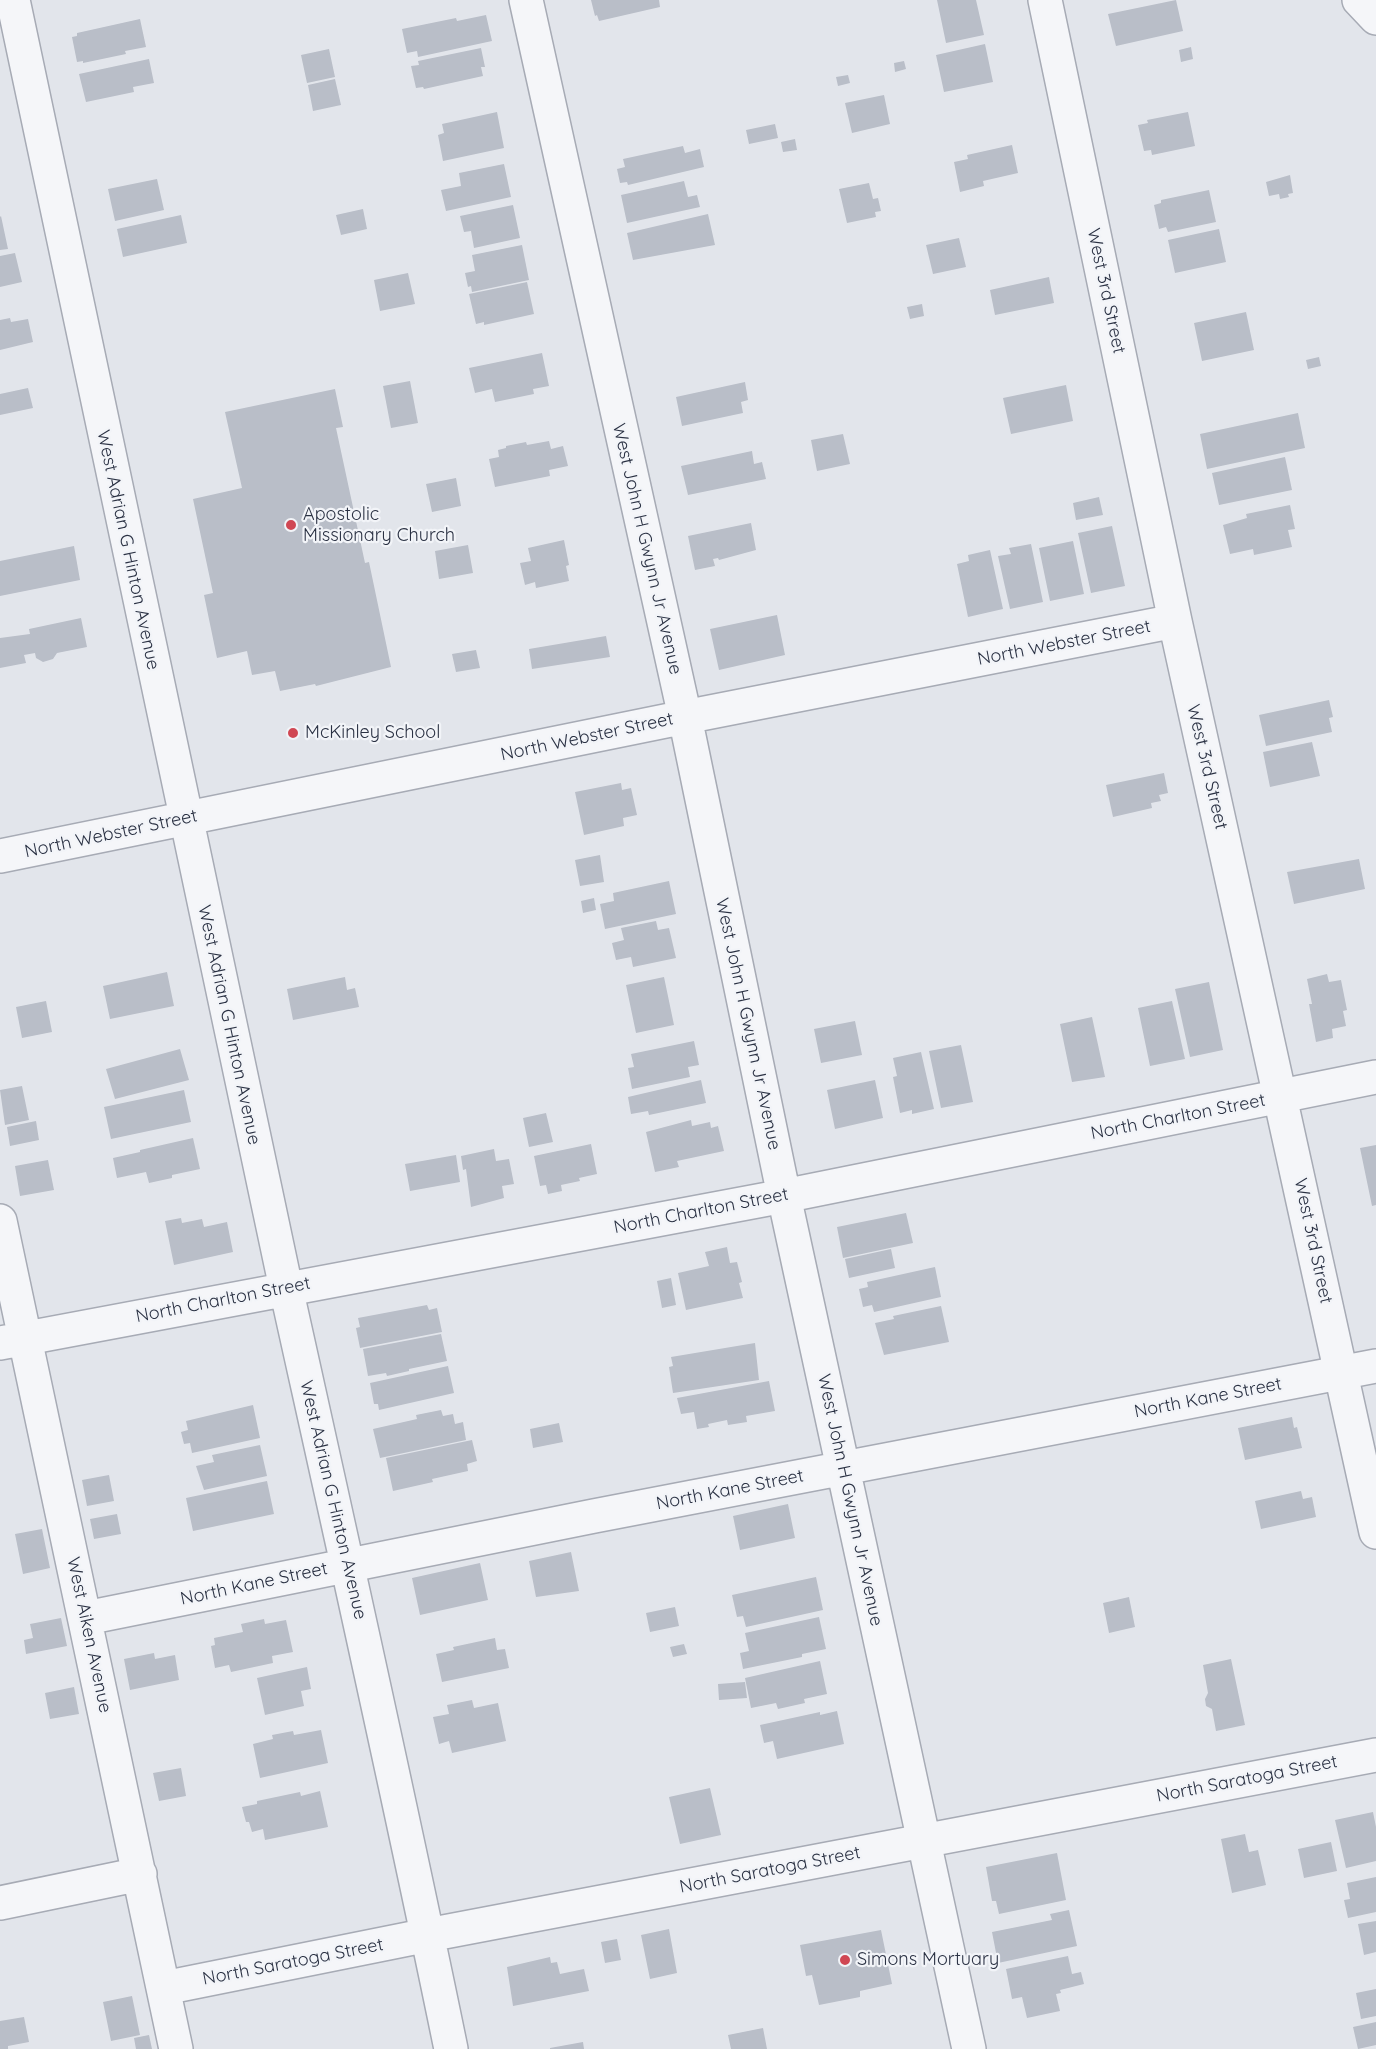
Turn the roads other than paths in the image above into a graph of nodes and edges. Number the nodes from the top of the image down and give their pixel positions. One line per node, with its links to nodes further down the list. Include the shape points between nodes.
1 (13, 0): 8 (street, West Adrian G Hinton Avenue)
2 (526, 0): 7 (street, West John H Gwynn Jr Avenue)
3 (1045, 0): 6 (street, West 3rd Street)
4 (1359, 0): 5 (street)
5 (1376, 18)
6 (1175, 621): 7 (street, North Webster Street); 11 (street, West 3rd Street)
7 (685, 717): 8 (street, North Webster Street); 12 (street, West John H Gwynn Jr Avenue)
8 (185, 819): 9 (street, North Webster Street); 14 (street, West Adrian G Hinton Avenue)
9 (0, 856)
10 (1376, 1077): 11 (street, North Charlton Street)
11 (1281, 1096): 12 (street, North Charlton Street); 17 (street, West 3rd Street)
12 (784, 1196): 14 (street, North Charlton Street); 18 (street, West John H Gwynn Jr Avenue)
13 (0, 1221): 15 (street, West Aiken Avenue)
14 (286, 1288): 15 (street, North Charlton Street); 20 (street, West Adrian G Hinton Avenue)
15 (12, 1340): 21 (street, West Aiken Avenue)
16 (1376, 1366): 17 (street, North Kane Street)
17 (1341, 1373): 18 (street, North Kane Street); 19 (street, West 3rd Street)
18 (843, 1468): 20 (street, North Kane Street); 23 (street, West John H Gwynn Jr Avenue)
19 (1376, 1532)
20 (348, 1564): 21 (street, North Kane Street); 26 (street, West Adrian G Hinton Avenue)
21 (86, 1618): 24 (street, West Aiken Avenue)
22 (1376, 1755): 23 (street, North Saratoga Street)
23 (924, 1841): 26 (street, North Saratoga Street); 30 (street, West John H Gwynn Jr Avenue)
24 (140, 1874): 25 (street); 27 (street, West Aiken Avenue)
25 (0, 1904)
26 (428, 1935): 27 (street, North Saratoga Street); 29 (street, West Adrian G Hinton Avenue)
27 (164, 1988): 28 (street, West Aiken Avenue)
28 (177, 2049)
29 (451, 2049)
30 (969, 2049)

